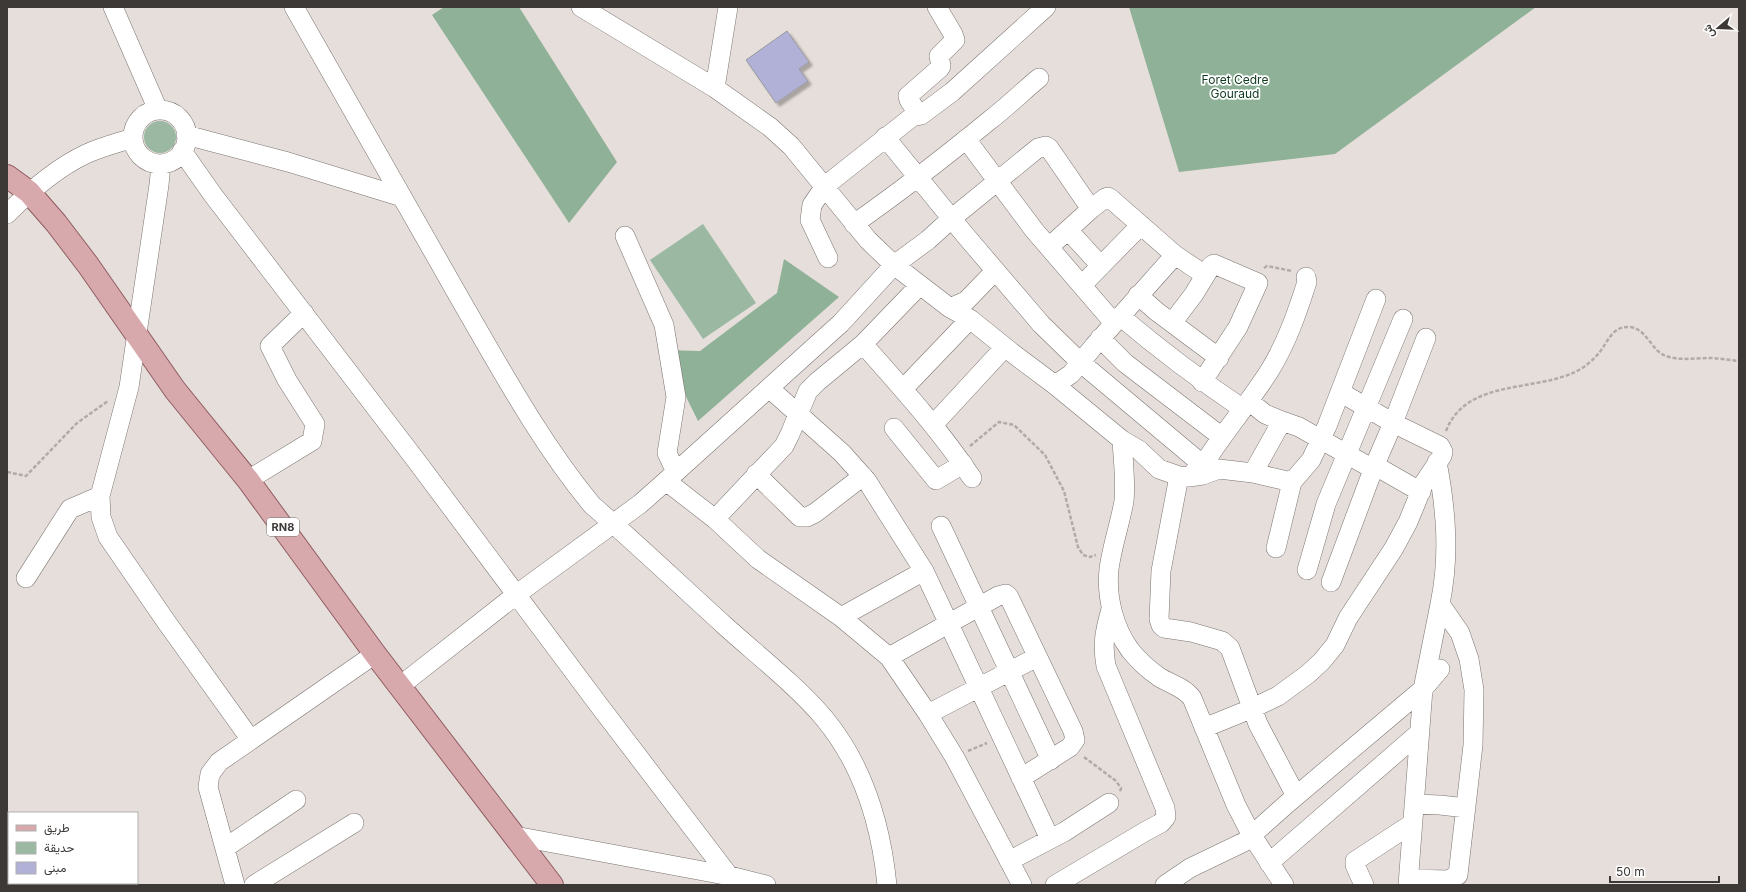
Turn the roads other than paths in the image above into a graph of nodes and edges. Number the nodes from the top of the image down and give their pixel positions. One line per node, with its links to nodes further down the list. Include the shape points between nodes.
1 (112, 7): 9 (street)
2 (294, 7): 21 (street)
3 (581, 7): 8 (street)
4 (728, 7): 8 (street)
5 (938, 7): 10 (street, via 955,40 939,56 940,68 908,96)
6 (1046, 7): 10 (street, via 952,92)
7 (1039, 78): 13 (street)
8 (715, 88): 19 (street, via 770,126 805,161)
9 (158, 110): 12 (street, via 143,116 134,130); 14 (street, via 174,115 180,120 184,127)
10 (919, 115): 11 (street, via 912,116)
11 (885, 137): 17 (street); 19 (street)
12 (133, 138): 15 (street, via 134,146 145,160); 20 (street, via 86,154 67,164)
13 (966, 139): 17 (street); 18 (street)
14 (184, 143): 15 (street, via 177,158); 21 (street, via 288,162); 42 (street, via 213,196)
15 (161, 164): 47 (street)
16 (7, 176): 20 (main road, RN8)
17 (917, 178): 24 (street); 25 (street)
18 (997, 180): 22 (street, via 1038,148 1046,146); 24 (street); 29 (street)
19 (825, 186): 25 (street); 31 (street, via 812,205 810,220)
20 (29, 192): 23 (street); 47 (main road, RN8, via 88,265)
21 (402, 197): 84 (street, via 524,409 576,486 592,505)
22 (1091, 209): 26 (street, via 1108,198); 27 (street)
23 (7, 214)
24 (951, 219): 32 (street); 34 (street)
25 (854, 224): 32 (street)
26 (1141, 225): 30 (street); 33 (street)
27 (1068, 230): 29 (street); 33 (street)
28 (625, 236): 78 (street, via 664,325 676,397 667,453)
29 (1049, 247): 37 (street)
30 (1175, 255): 35 (street); 39 (street)
31 (828, 258)
32 (894, 265): 38 (street); 58 (street, via 841,323)
33 (1101, 266): 37 (street)
34 (995, 271): 41 (street, via 966,301); 54 (street)
35 (1205, 276): 46 (street); 52 (street, via 1214,264 1258,283 1238,327)
36 (1306, 277): 61 (street, via 1307,282 1297,313 1283,347)
37 (1082, 285): 44 (street)
38 (919, 286): 41 (street); 50 (street)
39 (1138, 295): 44 (street); 46 (street)
40 (1376, 299): 60 (street)
41 (950, 308): 43 (street)
42 (304, 313): 79 (street, via 270,346 287,380 315,424 312,440); 91 (street)
43 (970, 318): 51 (street); 59 (street)
44 (1117, 319): 48 (street); 56 (street)
45 (1403, 319): 53 (street)
46 (1172, 323): 52 (street)
47 (138, 337): 79 (main road, RN8, via 175,390); 82 (street, via 129,388)
48 (1100, 338): 54 (street); 68 (street, via 1125,363)
49 (1426, 338): 55 (street)
50 (863, 344): 59 (street); 63 (street, via 808,391)
51 (1005, 347): 57 (street); 66 (street)
52 (1219, 358): 56 (street)
53 (1386, 359): 55 (street); 62 (street)
54 (1080, 362): 57 (street, via 1071,374); 74 (street)
55 (1413, 372): 65 (street)
56 (1202, 382): 61 (street)
57 (1055, 385): 70 (street)
58 (769, 388): 63 (street); 78 (street)
59 (903, 389): 66 (street)
60 (1340, 392): 62 (street); 69 (street)
61 (1246, 405): 64 (street); 68 (street)
62 (1367, 406): 65 (street); 71 (street)
63 (799, 414): 76 (street, via 784,446); 77 (street)
64 (1282, 421): 69 (street); 75 (street)
65 (1393, 423): 72 (street); 73 (street)
66 (933, 425): 67 (street, via 964,466 938,480 934,479)
67 (894, 428)
68 (1222, 437): 74 (street)
69 (1321, 439): 71 (street); 80 (street, via 1311,460)
70 (1122, 440): 74 (street, via 1139,450 1159,469); 94 (street, via 1124,500 1109,569 1108,586)
71 (1347, 454): 73 (street); 87 (street, via 1326,504)
72 (1438, 454): 81 (street); 92 (street, via 1446,533 1444,587)
73 (1374, 467): 81 (street); 90 (street)
74 (1190, 473): 75 (street, via 1203,475 1219,469); 105 (street, via 1161,571 1160,625 1222,641 1230,648)
75 (1253, 473): 80 (street)
76 (756, 474): 77 (street, via 800,517 815,513); 83 (street)
77 (863, 476): 88 (street)
78 (671, 477): 83 (street); 84 (street)
79 (248, 480): 97 (main road, RN8)
80 (1292, 482): 86 (street)
81 (1421, 492): 105 (street, via 1394,548 1348,618 1335,645 1308,674 1278,696)
82 (100, 496): 89 (street, via 70,509); 109 (street, via 101,516 108,537)
83 (715, 519): 95 (street, via 758,559)
84 (613, 523): 91 (street); 131 (street, via 786,680 823,717 861,778 875,815)
85 (940, 526): 93 (street)
86 (1276, 548)
87 (1307, 570)
88 (924, 571): 95 (street); 96 (street)
89 (26, 578)
90 (1331, 582)
91 (517, 594): 102 (street); 125 (street)
92 (1440, 604): 104 (street); 116 (street, via 1460,633 1469,659 1474,690 1473,745)
93 (978, 607): 96 (street); 99 (street, via 1006,594); 101 (street)
94 (1112, 608): 107 (street, via 1117,628 1131,651 1158,677 1189,694); 133 (street, via 1105,629 1103,650 1106,666 1165,808 1166,817 1161,823)
95 (841, 617): 98 (street)
96 (948, 624): 98 (street); 103 (street)
97 (375, 654): 102 (main road, RN8); 109 (street)
98 (889, 657): 106 (street)
99 (1037, 657): 101 (street); 110 (street, via 1075,740)
100 (1440, 669): 104 (street)
101 (1008, 671): 103 (street); 110 (street)
102 (400, 686): 120 (main road, RN8)
103 (978, 687): 106 (street); 111 (street)
104 (1423, 689): 108 (street); 112 (street)
105 (1253, 708): 107 (street); 112 (street, via 1258,724)
106 (928, 714): 123 (street, via 955,758)
107 (1204, 728): 119 (street)
108 (1419, 733): 115 (street); 124 (street)
109 (251, 740): 122 (street, via 219,762 208,780 209,793)
110 (1050, 760): 111 (street)
111 (1021, 778): 121 (street)
112 (1296, 796): 119 (street)
113 (296, 800): 122 (street)
114 (1109, 803): 121 (street)
115 (1414, 804): 116 (street); 118 (street)
116 (1466, 808): 126 (street, via 1458,875 1448,880)
117 (354, 823): 128 (street)
118 (1413, 823): 126 (street); 136 (street, via 1355,861)
119 (1251, 834): 124 (street); 134 (street, via 1244,842 1190,868)
120 (515, 836): 125 (street); 129 (main road, RN8)
121 (1050, 839): 123 (street)
122 (225, 848): 127 (street)
123 (1009, 861): 132 (street)
124 (1269, 863): 135 (street)
125 (733, 880): 130 (street)
126 (1408, 882)
127 (235, 885)
128 (254, 885)
129 (552, 885)
130 (766, 885)
131 (887, 885)
132 (1022, 885)
133 (1055, 885)
134 (1165, 885)
135 (1284, 885)
136 (1364, 885)

